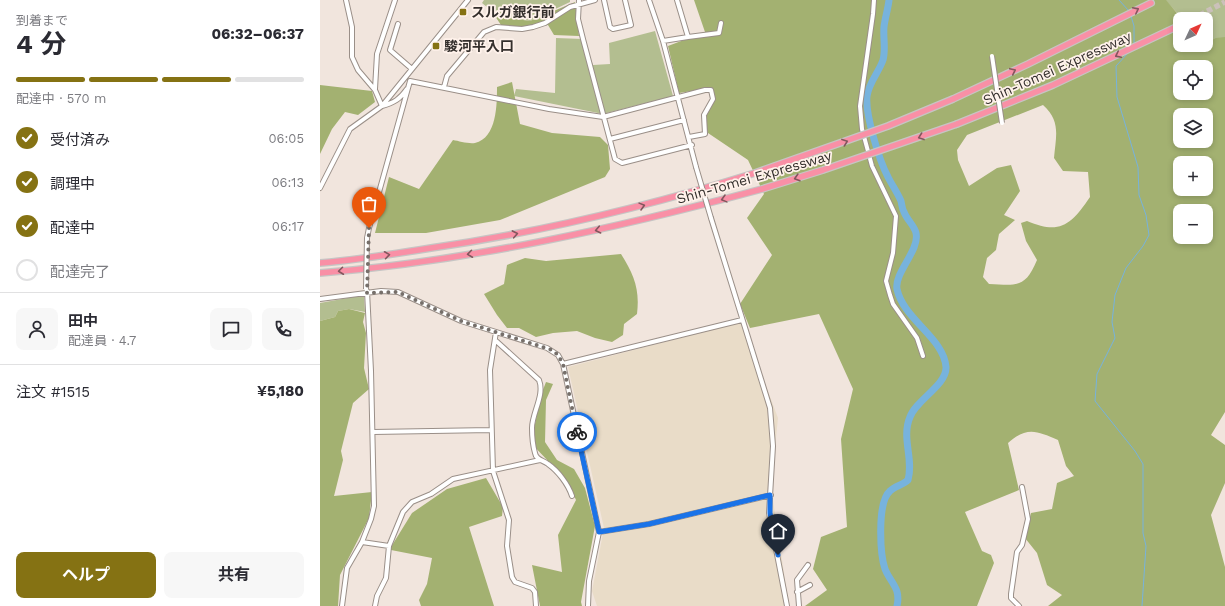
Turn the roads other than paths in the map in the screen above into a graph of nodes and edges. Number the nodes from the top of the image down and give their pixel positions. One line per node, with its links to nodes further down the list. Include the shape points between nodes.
1 (346, 0): 22 (street, via 352,27 352,57 358,70)
2 (395, 0): 22 (street, via 377,54)
3 (468, 0): 18 (street)
4 (595, 0): 10 (street)
5 (604, 0): 6 (street, via 610,27 613,29 631,26)
6 (625, 0)
7 (649, 0): 16 (street)
8 (677, 0): 15 (street)
9 (874, 0): 39 (street, via 860,106 861,121 875,175 896,216 893,253 886,281 893,304 918,338)
10 (578, 2): 21 (street, via 545,23 533,27 496,27 484,32 447,76); 25 (street, via 578,19)
11 (1151, 3): 32 (highway, Shin-Tomei Expressway, one-way to 11, bridge, via 538,230 635,208 755,173 874,131 953,99)
12 (722, 23): 15 (street, via 719,33)
13 (398, 24): 18 (street, via 390,50)
14 (1173, 28): 33 (highway, Shin-Tomei Expressway, one-way to 33, bridge, via 1053,85 957,124 762,189 653,218 535,243)
15 (688, 37): 16 (street)
16 (663, 41): 23 (street)
17 (992, 56): 27 (street, bridge)
18 (412, 69): 19 (street)
19 (404, 80): 20 (street); 24 (street)
20 (410, 81): 21 (street); 24 (street, via 400,99); 34 (street, bridge, via 369,228)
21 (444, 87): 25 (street, via 549,109)
22 (375, 90): 24 (street)
23 (678, 98): 25 (street); 26 (street); 28 (street, via 711,90 713,99 704,115 705,134)
24 (382, 106): 31 (street, via 350,129)
25 (603, 117): 29 (street)
26 (684, 120): 28 (street); 29 (street)
27 (1002, 123)
28 (689, 137): 30 (street)
29 (610, 139): 30 (street, via 615,159 622,163)
30 (692, 145): 36 (street, bridge, via 696,167)
31 (320, 188)
32 (320, 263)
33 (320, 273)
34 (367, 291): 35 (street); 37 (street, via 398,292 461,321); 42 (street)
35 (320, 299)
36 (742, 320): 40 (street); 46 (street, via 770,408 773,429)
37 (496, 332): 38 (street); 40 (street, via 552,350)
38 (495, 340): 41 (street, via 490,370); 43 (street, via 538,380 540,385 532,428 535,455)
39 (923, 356)
40 (563, 364): 48 (street)
41 (491, 430): 42 (street); 44 (street)
42 (373, 432): 49 (street, via 374,506)
43 (540, 460): 44 (street); 47 (street, via 562,477)
44 (493, 471): 50 (street, via 453,479 431,494 412,502 403,512); 56 (street, via 509,520 507,546 512,577 515,582 532,588 535,592)
45 (1022, 487): 60 (street, via 1028,519 1022,545 1017,552 1011,594 1011,598)
46 (770, 495): 48 (street, via 649,524); 58 (street, via 770,513)
47 (572, 496)
48 (599, 532): 57 (street, via 588,581)
49 (362, 542): 50 (street); 54 (street, via 347,568)
50 (389, 546): 55 (street, via 386,578)
51 (808, 565): 53 (street, via 799,576)
52 (810, 585): 53 (street)
53 (797, 592): 59 (street)
54 (342, 606)
55 (375, 606)
56 (536, 606)
57 (588, 606)
58 (787, 606)
59 (799, 606)
60 (1019, 606)

